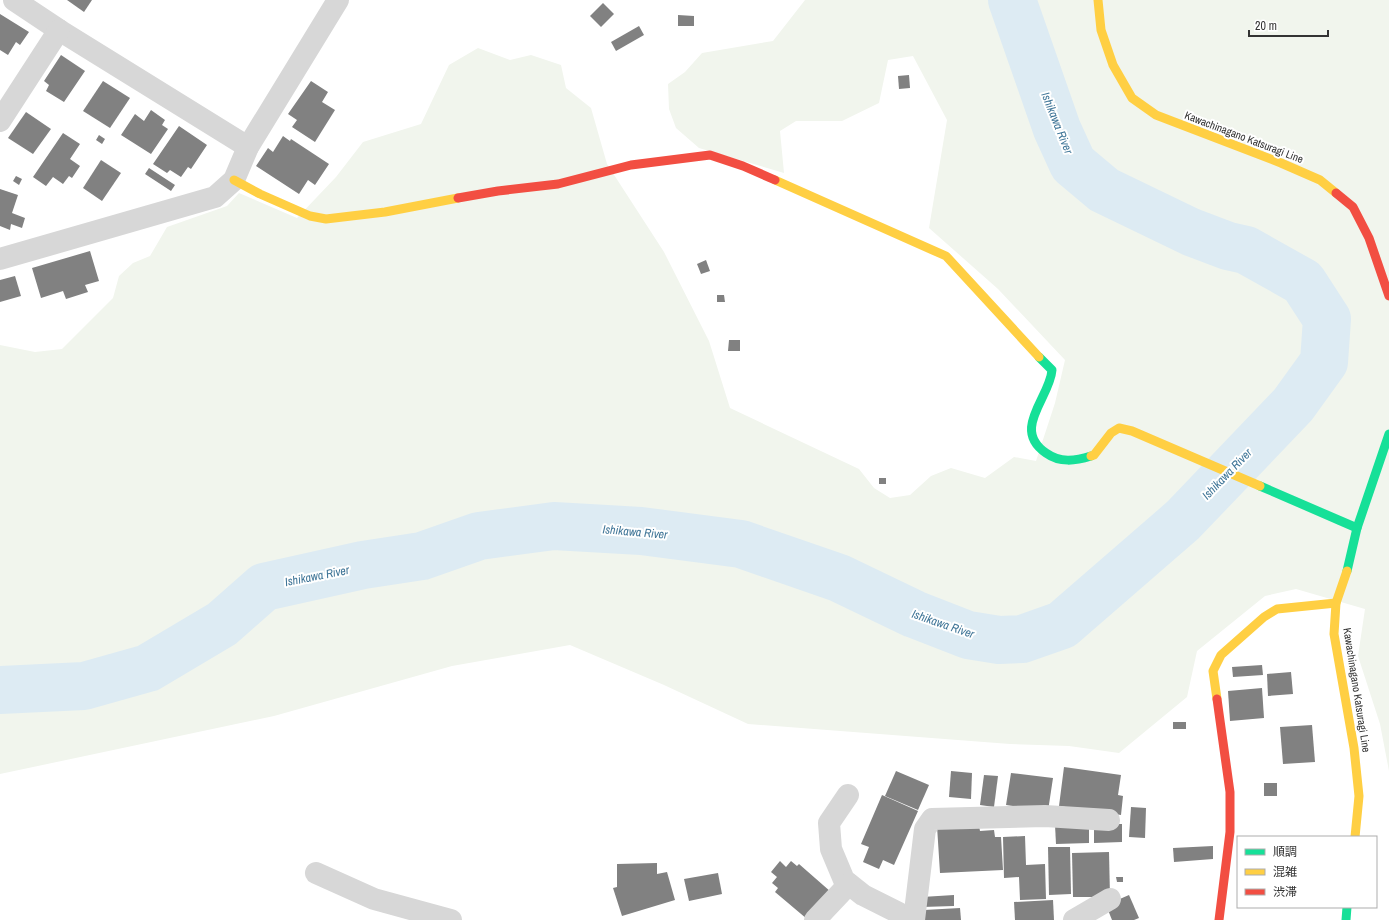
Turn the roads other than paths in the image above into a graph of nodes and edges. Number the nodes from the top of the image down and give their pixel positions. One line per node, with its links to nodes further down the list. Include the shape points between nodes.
1 (14, 0): 4 (street)
2 (338, 0): 6 (street)
3 (1098, 0): 9 (street, Kawachinagano Katsuragi Line, via 1101,30 1114,65 1132,98 1156,115 1320,180 1352,207 1369,238)
4 (59, 30): 5 (street); 6 (street)
5 (0, 121)
6 (248, 147): 7 (street)
7 (234, 180): 8 (street, via 216,198); 11 (street, via 260,194 326,219 385,212 498,191 558,184 631,165 710,155 743,166 946,256 1052,370 1053,378 1036,408 1032,428 1037,447 1053,458 1074,460 1094,455 1111,433 1119,428 1132,431)
8 (0, 259)
9 (1389, 296)
10 (1389, 434): 11 (street, Kawachinagano Katsuragi Line)
11 (1357, 528): 12 (street, Kawachinagano Katsuragi Line, via 1344,583)
12 (1336, 603): 15 (street, Kawachinagano Katsuragi Line, via 1334,634 1354,748 1359,796); 25 (street, via 1277,609 1264,617 1221,655 1213,671 1230,792 1230,832)
13 (848, 795): 17 (street, via 829,823 831,849 844,880)
14 (1109, 820): 23 (street, via 1045,816 932,818 925,829)
15 (1355, 836)
16 (316, 873): 20 (street, via 374,899)
17 (849, 884): 21 (street); 22 (street, via 863,895 899,913)
18 (1110, 899): 24 (street)
19 (1347, 908): 26 (street)
20 (450, 920)
21 (815, 920)
22 (906, 920)
23 (914, 920)
24 (1074, 920)
25 (1219, 920)
26 (1346, 920)

